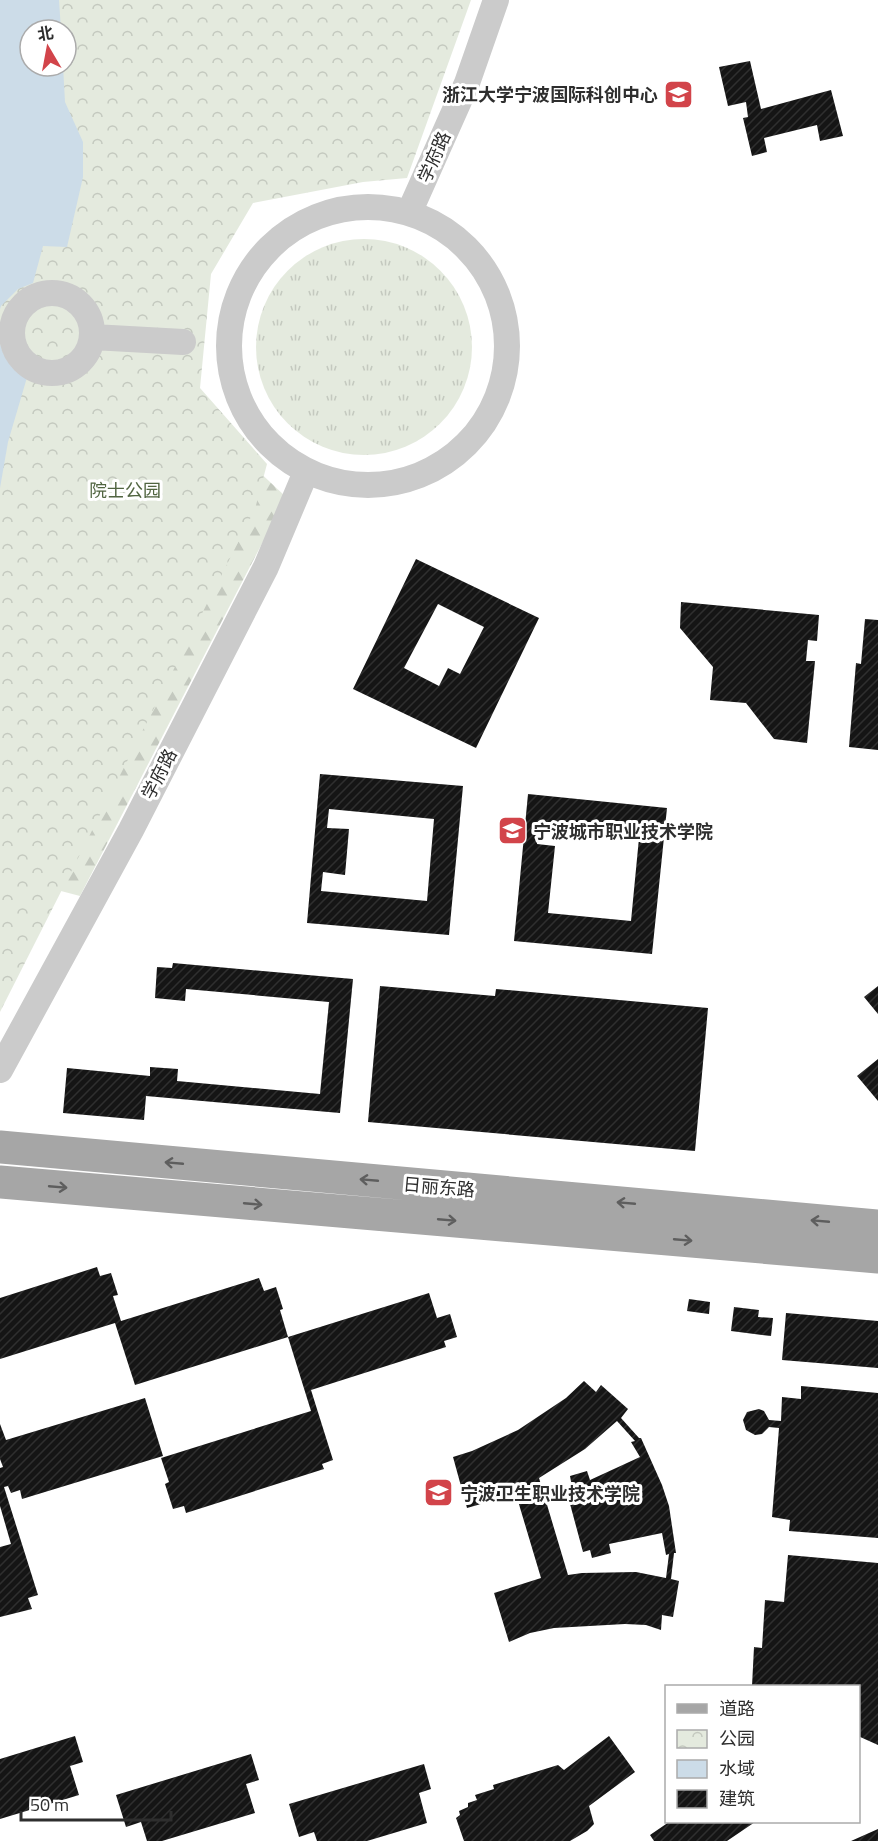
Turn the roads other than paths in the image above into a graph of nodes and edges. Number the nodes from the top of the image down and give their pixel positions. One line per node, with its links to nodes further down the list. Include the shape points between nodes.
1 (495, 0): 2 (street, 学府路, via 467,83)
2 (410, 213): 5 (street, via 358,206 307,220 265,250 237,294 227,346 236,397 264,441); 5 (street, via 451,233 483,266 503,307 508,353 498,398 474,437 439,467 396,483 350,485)
3 (93, 337): 4 (street)
4 (183, 342)
5 (306, 472): 6 (street, 学府路, via 266,567 131,830)
6 (0, 1070)
7 (0, 1147): 9 (main road, 日丽东路, one-way to 7)
8 (0, 1182): 10 (main road, 日丽东路, one-way to 10)
9 (878, 1226)
10 (878, 1257)

